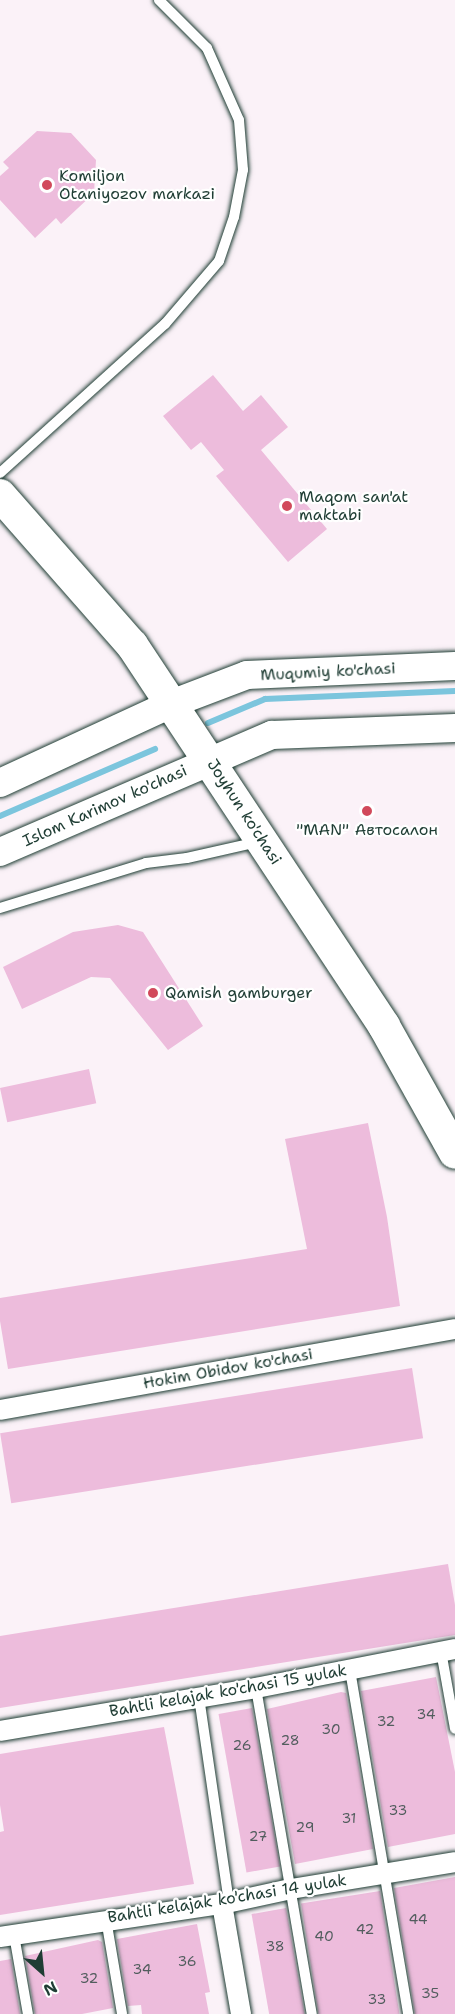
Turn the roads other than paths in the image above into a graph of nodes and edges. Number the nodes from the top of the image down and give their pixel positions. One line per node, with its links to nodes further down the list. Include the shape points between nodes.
1 (159, 0): 2 (lane, via 207,48 239,120 243,170 234,217 219,261 165,324)
2 (0, 473)
3 (0, 495): 5 (main road, Joyhun ko'chasi, via 132,645)
4 (455, 666): 5 (main road, Muqumiy ko'chasi, via 247,675)
5 (171, 704): 7 (main road, Joyhun ko'chasi); 8 (main road)
6 (455, 728): 7 (main road, via 272,735)
7 (210, 760): 9 (main road, Joyhun ko'chasi); 10 (main road, Islom Karimov ko'chasi)
8 (0, 783)
9 (262, 841): 11 (lane, via 146,863); 12 (main road, Joyhun ko'chasi, via 384,1026)
10 (0, 852)
11 (0, 908)
12 (455, 1153)
13 (455, 1329): 14 (street, Hokim Obidov ko'chasi)
14 (0, 1410)
15 (448, 1650): 16 (street, Bahtli kelajak ko'chasi 15 yulak); 19 (lane)
16 (350, 1670): 17 (street, Bahtli kelajak ko'chasi 15 yulak); 22 (lane)
17 (256, 1688): 18 (street, Bahtli kelajak ko'chasi 15 yulak); 23 (lane)
18 (199, 1697): 20 (street, Bahtli kelajak ko'chasi 15 yulak); 24 (lane)
19 (455, 1730)
20 (0, 1731)
21 (455, 1862): 22 (street, Bahtli kelajak ko'chasi 14 yulak)
22 (383, 1874): 23 (street, Bahtli kelajak ko'chasi 14 yulak); 31 (lane)
23 (291, 1889): 24 (street, Bahtli kelajak ko'chasi 14 yulak); 30 (lane)
24 (226, 1903): 25 (street, Bahtli kelajak ko'chasi 14 yulak); 29 (street)
25 (106, 1919): 26 (street, Bahtli kelajak ko'chasi 14 yulak); 28 (lane)
26 (7, 1936): 27 (lane)
27 (28, 2014)
28 (122, 2014)
29 (241, 2014)
30 (312, 2014)
31 (408, 2014)

